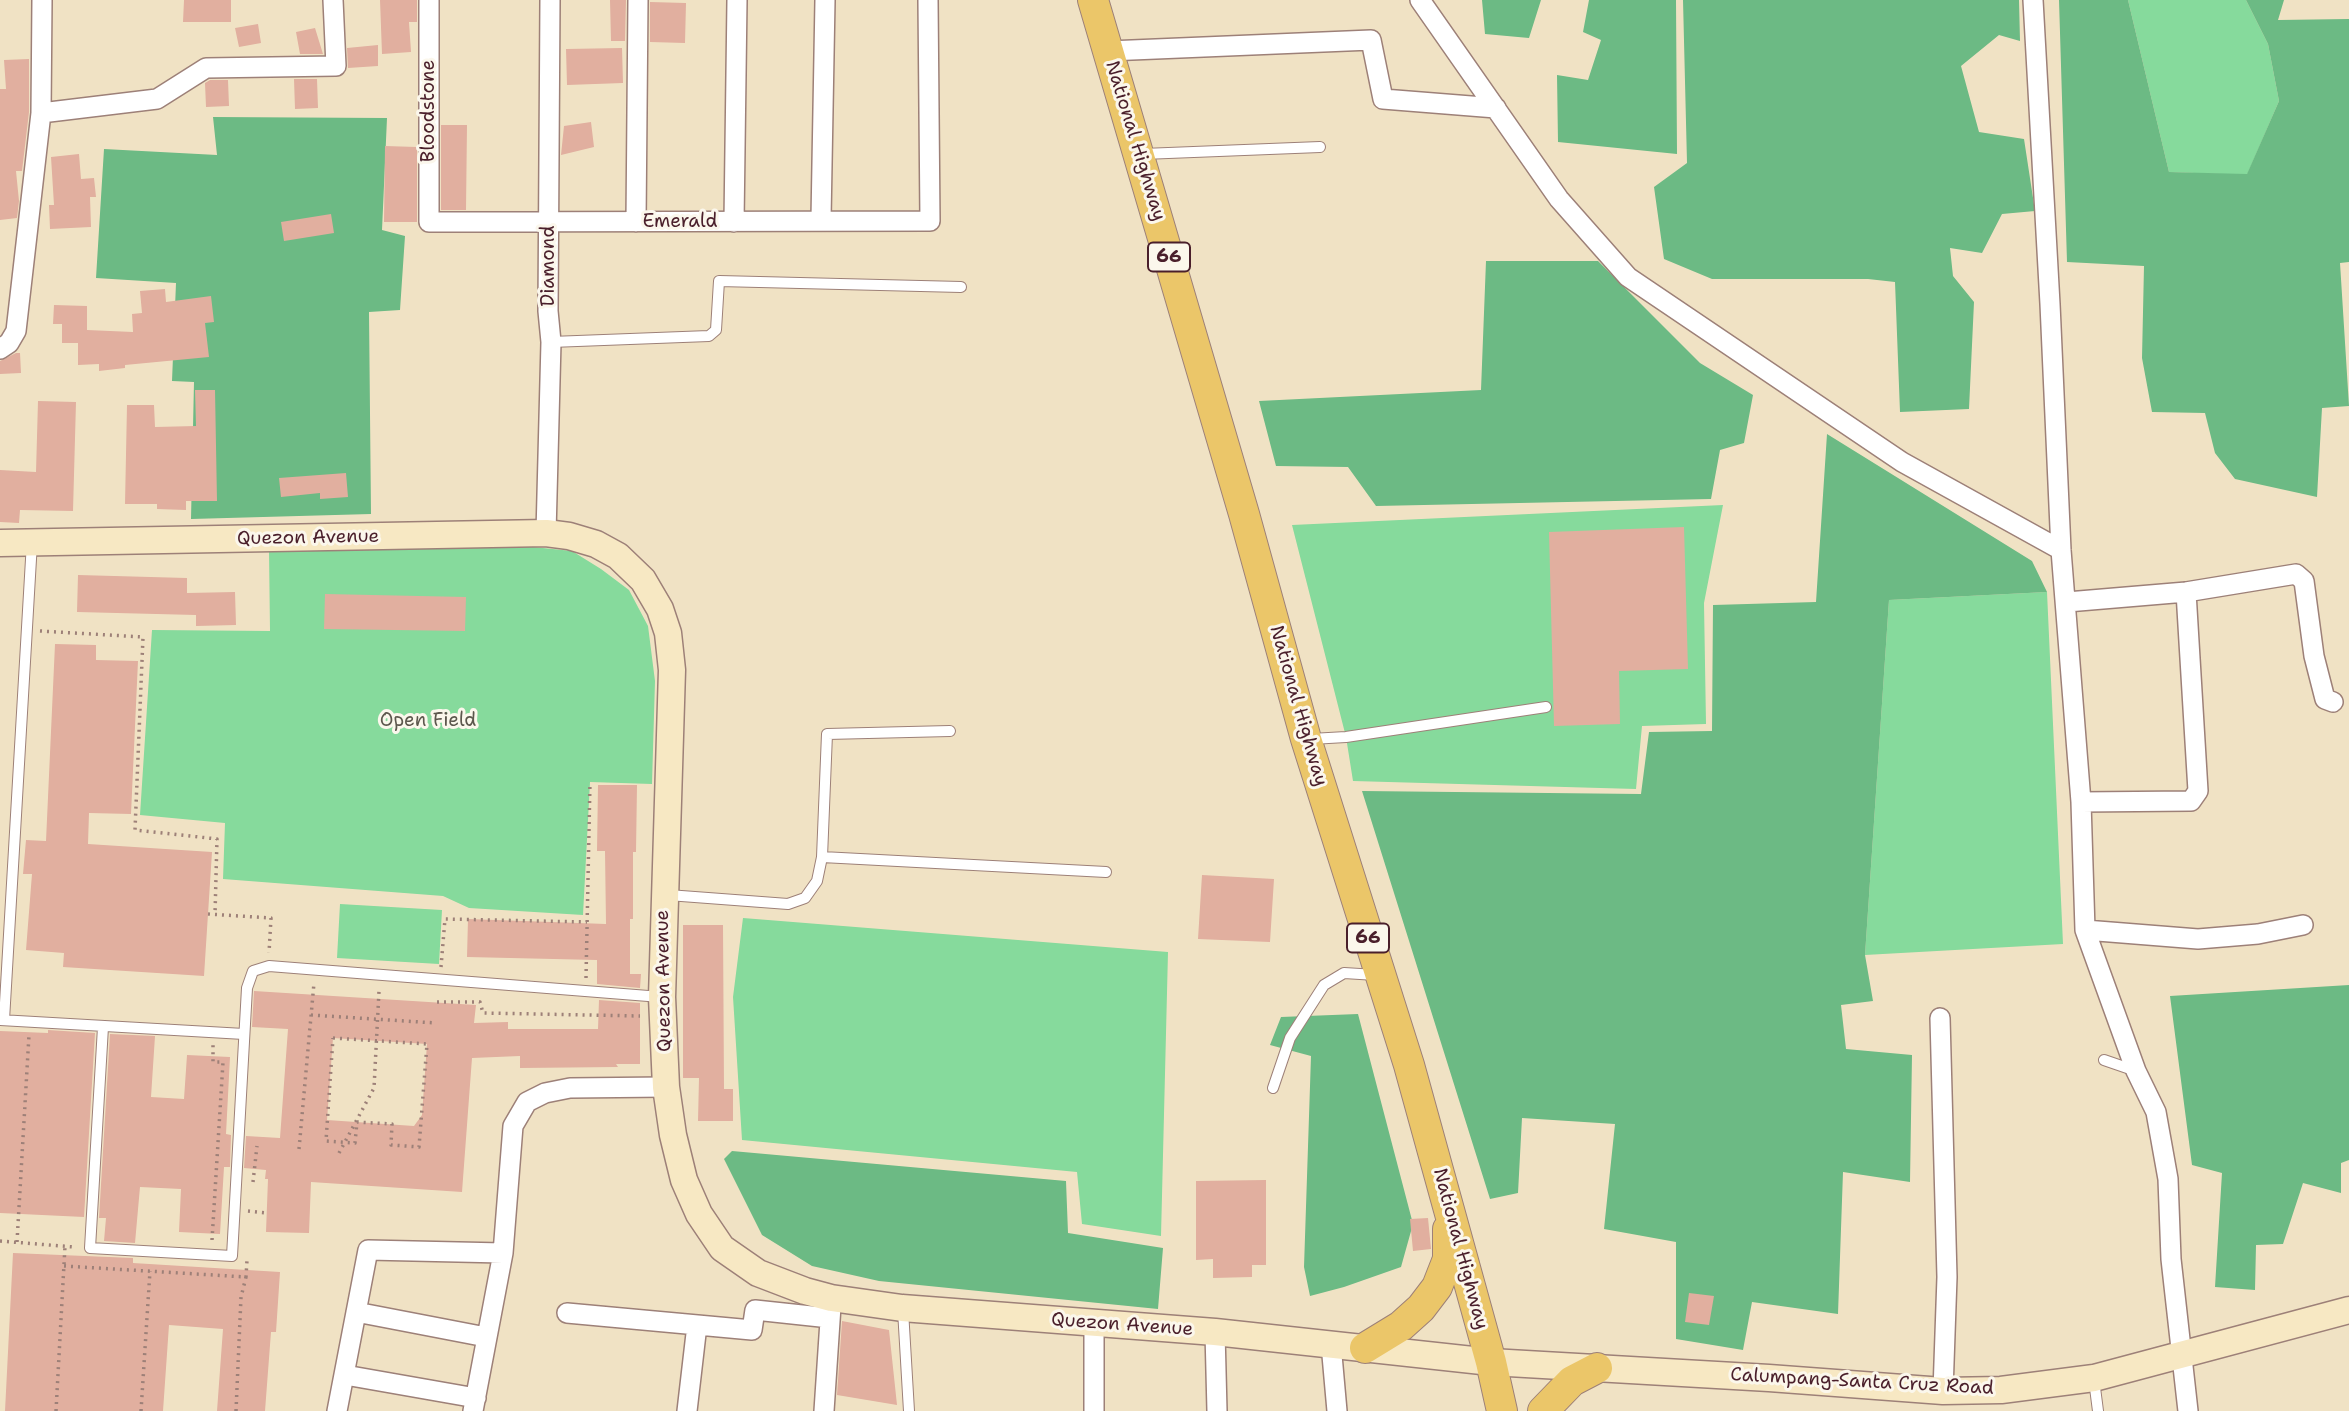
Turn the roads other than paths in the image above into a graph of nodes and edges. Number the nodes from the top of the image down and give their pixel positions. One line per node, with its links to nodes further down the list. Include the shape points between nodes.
1 (42, 0): 14 (street)
2 (333, 0): 14 (street, via 336,66 206,68 157,99)
3 (429, 0): 19 (street, Bloodstone)
4 (550, 0): 18 (street, Diamond)
5 (638, 0): 20 (street)
6 (737, 0): 21 (street)
7 (825, 0): 17 (street)
8 (928, 0): 17 (street, Emerald, via 930,221)
9 (1093, 0): 12 (main road, National Highway / 66)
10 (1420, 0): 13 (street)
11 (2033, 0): 28 (street)
12 (1108, 51): 13 (street, via 1371,40 1383,99); 16 (main road, National Highway / 66)
13 (1496, 108): 28 (street, via 1559,199 1628,277 1902,462)
14 (41, 113): 24 (street, via 16,331)
15 (1320, 148): 16 (lane)
16 (1139, 154): 34 (main road, National Highway / 66)
17 (821, 219): 21 (street, Emerald)
18 (548, 221): 19 (street, Emerald); 20 (street, Emerald); 23 (street, Diamond)
19 (429, 222)
20 (636, 222): 21 (street, Emerald)
21 (734, 222)
22 (961, 287): 23 (lane, via 719,281 716,330 709,336)
23 (551, 342): 25 (street, Diamond)
24 (0, 349)
25 (546, 533): 26 (main road, Quezon Avenue); 38 (main road, Quezon Avenue, via 596,544 618,556 643,580 668,633 671,736)
26 (32, 542): 27 (main road, Quezon Avenue); 44 (lane)
27 (0, 543)
28 (2061, 550): 30 (street)
29 (2186, 592): 30 (street); 31 (street, via 2296,574 2304,581 2325,699); 35 (street, via 2198,791 2191,801)
30 (2067, 602): 35 (street)
31 (2333, 702)
32 (1546, 707): 34 (lane)
33 (950, 731): 36 (lane, via 827,734)
34 (1306, 739): 41 (main road, National Highway / 66)
35 (2081, 802): 40 (street)
36 (822, 856): 37 (lane); 38 (lane, via 817,881 805,898 788,904)
37 (1106, 872)
38 (664, 894): 42 (main road, Quezon Avenue)
39 (2303, 925): 40 (street, via 2198,939)
40 (2085, 930): 48 (street)
41 (1380, 975): 50 (lane, via 1344,973 1324,985 1290,1038); 51 (main road, National Highway / 66)
42 (662, 997): 46 (lane, via 269,966 253,971 247,988); 49 (main road, Quezon Avenue)
43 (1940, 1018): 69 (street, via 1947,1277)
44 (2, 1020): 45 (lane)
45 (103, 1027): 46 (lane); 46 (lane, via 90,1248 232,1256)
46 (244, 1034)
47 (2104, 1060): 48 (lane)
48 (2136, 1071): 64 (street, via 2156,1112 2168,1180)
49 (666, 1087): 52 (street, via 570,1088 527,1102 513,1126); 53 (main road, Quezon Avenue, via 684,1180 710,1233 722,1248 758,1273)
50 (1273, 1087)
51 (1448, 1204): 63 (main road, via 1448,1259 1437,1287 1401,1326); 65 (main road, National Highway / 66)
52 (503, 1253): 56 (street, via 368,1250); 61 (street)
53 (830, 1308): 54 (main road, Quezon Avenue); 59 (street, via 755,1310 752,1330); 73 (street)
54 (902, 1308): 58 (main road, Quezon Avenue); 74 (lane)
55 (2349, 1310): 64 (main road, Calumpang-Santa Cruz Road)
56 (356, 1312): 61 (street); 67 (street)
57 (567, 1313): 59 (street)
58 (1094, 1324): 60 (main road, Quezon Avenue); 75 (street)
59 (697, 1325): 72 (street)
60 (1216, 1332): 62 (main road, Quezon Avenue); 76 (street)
61 (486, 1337): 70 (street)
62 (1331, 1344): 63 (main road, Quezon Avenue); 77 (street)
63 (1365, 1348): 65 (main road, Quezon Avenue)
64 (2182, 1353): 68 (main road, Calumpang-Santa Cruz Road); 81 (street)
65 (1491, 1362): 66 (main road, Calumpang-Santa Cruz Road); 78 (main road, National Highway / 66)
66 (1597, 1368): 69 (main road, Calumpang-Santa Cruz Road); 79 (main road, via 1572,1381)
67 (345, 1375): 70 (street); 71 (street)
68 (2094, 1378): 69 (main road, Calumpang-Santa Cruz Road, via 2001,1390); 80 (lane)
69 (1943, 1391)
70 (475, 1404)
71 (337, 1411)
72 (687, 1411)
73 (824, 1411)
74 (909, 1411)
75 (1094, 1411)
76 (1217, 1411)
77 (1336, 1411)
78 (1502, 1411)
79 (1543, 1411)
80 (2098, 1411)
81 (2188, 1411)

